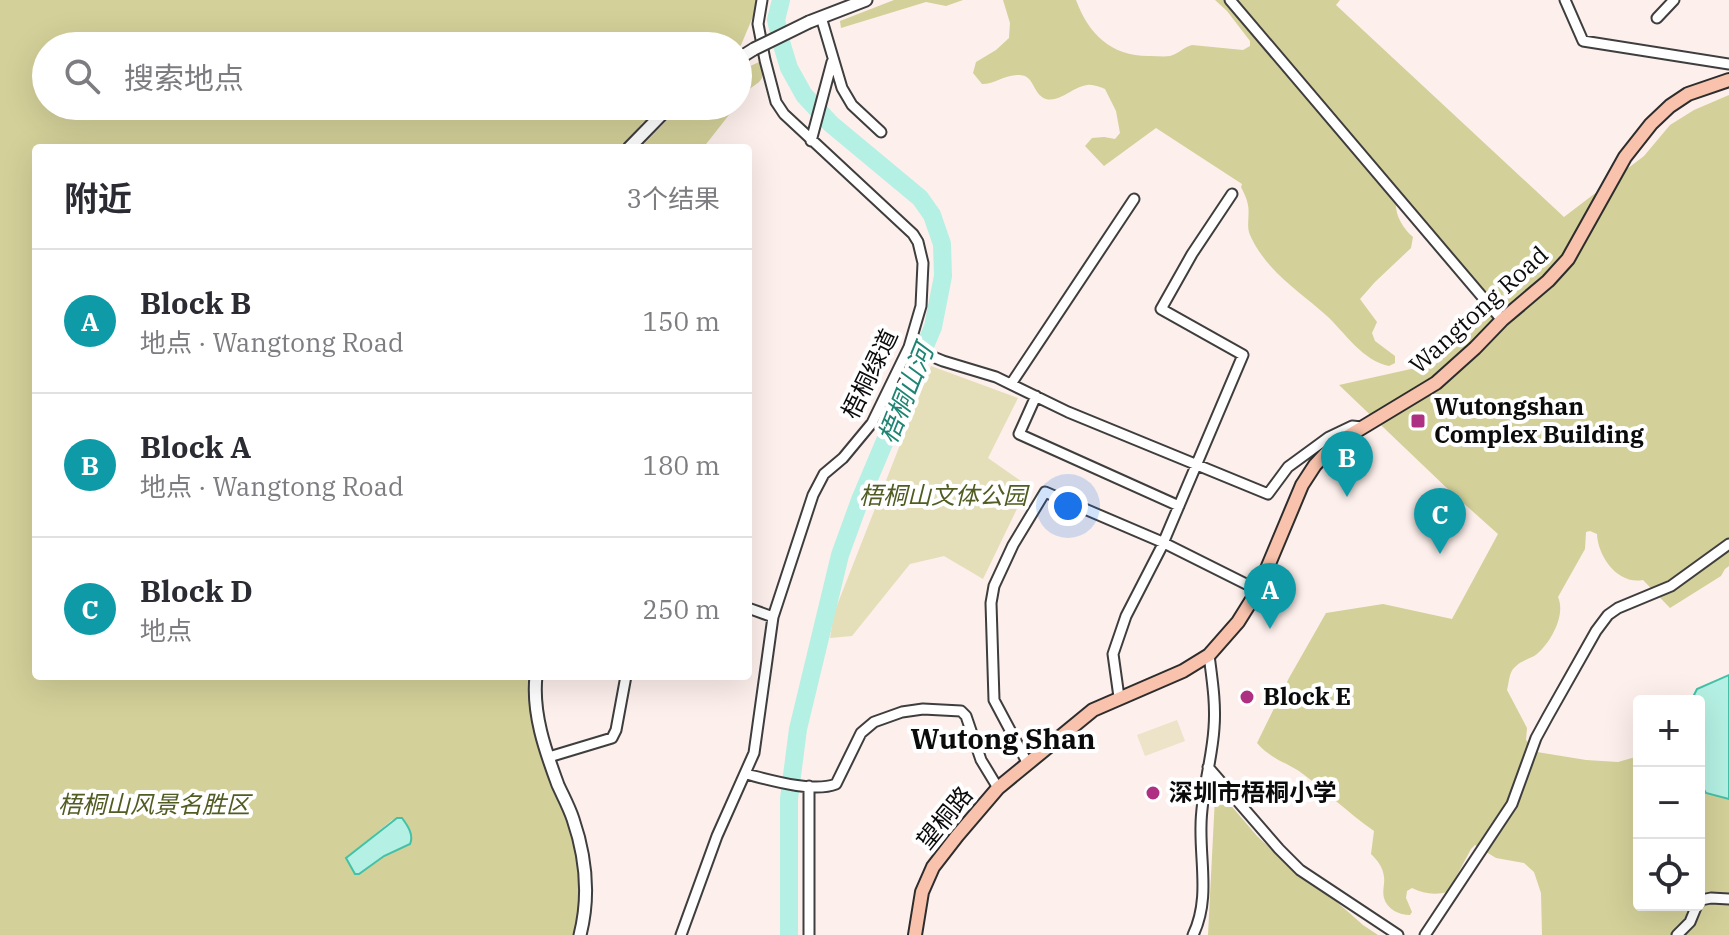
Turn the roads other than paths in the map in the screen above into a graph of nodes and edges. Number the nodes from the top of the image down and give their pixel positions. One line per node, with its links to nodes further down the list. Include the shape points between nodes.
1 (762, 0): 14 (street, 梧桐绿道, via 758,24 776,102)
2 (866, 0): 6 (street)
3 (1230, 0): 18 (street)
4 (1565, 0): 10 (street, via 1583,41)
5 (1674, 0): 7 (street)
6 (821, 17): 8 (street, bridge); 9 (street)
7 (1657, 18)
8 (752, 50)
9 (832, 62): 13 (street, via 852,105); 14 (street)
10 (1729, 64)
11 (1729, 80): 18 (main road, Wangtong Road, via 1688,94 1651,124 1625,157 1568,259)
12 (656, 120): 15 (street)
13 (881, 132)
14 (811, 141): 19 (street, 梧桐绿道, via 918,242 923,263 921,306)
15 (633, 144)
16 (1232, 194): 23 (street, via 1161,309 1243,355)
17 (1134, 199): 20 (street)
18 (1502, 320): 22 (main road, Wangtong Road, via 1436,383)
19 (912, 348): 20 (street); 29 (street, 梧桐绿道, via 872,423 824,474 813,495)
20 (1011, 384): 21 (street)
21 (1036, 396): 23 (street); 24 (street, via 1019,434)
22 (1362, 427): 23 (street, via 1329,437 1288,467 1268,494); 27 (main road, Wangtong Road, via 1329,450 1302,485)
23 (1197, 465): 24 (street)
24 (1179, 506): 25 (street)
25 (1163, 542): 27 (street); 33 (street, via 1113,654); 35 (street, via 1045,492 1035,508 1000,573 991,603 994,700)
26 (1729, 544): 49 (street, via 1671,586 1608,615 1542,727 1512,804)
27 (1258, 590): 30 (main road, Wangtong Road)
28 (752, 609): 29 (street)
29 (773, 617): 37 (street, 梧桐绿道, via 754,753)
30 (1209, 655): 33 (main road, 望桐路); 36 (street, via 1215,697)
31 (536, 680): 34 (street, via 536,710)
32 (625, 680): 34 (street, via 612,738)
33 (1119, 697): 35 (main road, 望桐路, via 1093,710)
34 (549, 757): 44 (street, via 584,863)
35 (1028, 764): 39 (main road, 望桐路)
36 (1208, 767): 43 (street, via 1200,828 1204,902); 48 (street, via 1300,870)
37 (746, 774): 38 (street); 45 (street, 梧桐绿道)
38 (806, 786): 39 (street, via 836,784 861,733 874,722 923,709 961,711 966,716 981,760); 46 (street)
39 (998, 788): 47 (main road, 望桐路, via 933,867 922,892)
40 (1705, 899): 41 (street)
41 (1729, 899)
42 (1695, 911): 50 (street)
43 (1197, 932)
44 (580, 935)
45 (681, 935)
46 (809, 935)
47 (915, 935)
48 (1398, 935)
49 (1425, 935)
50 (1677, 935)

